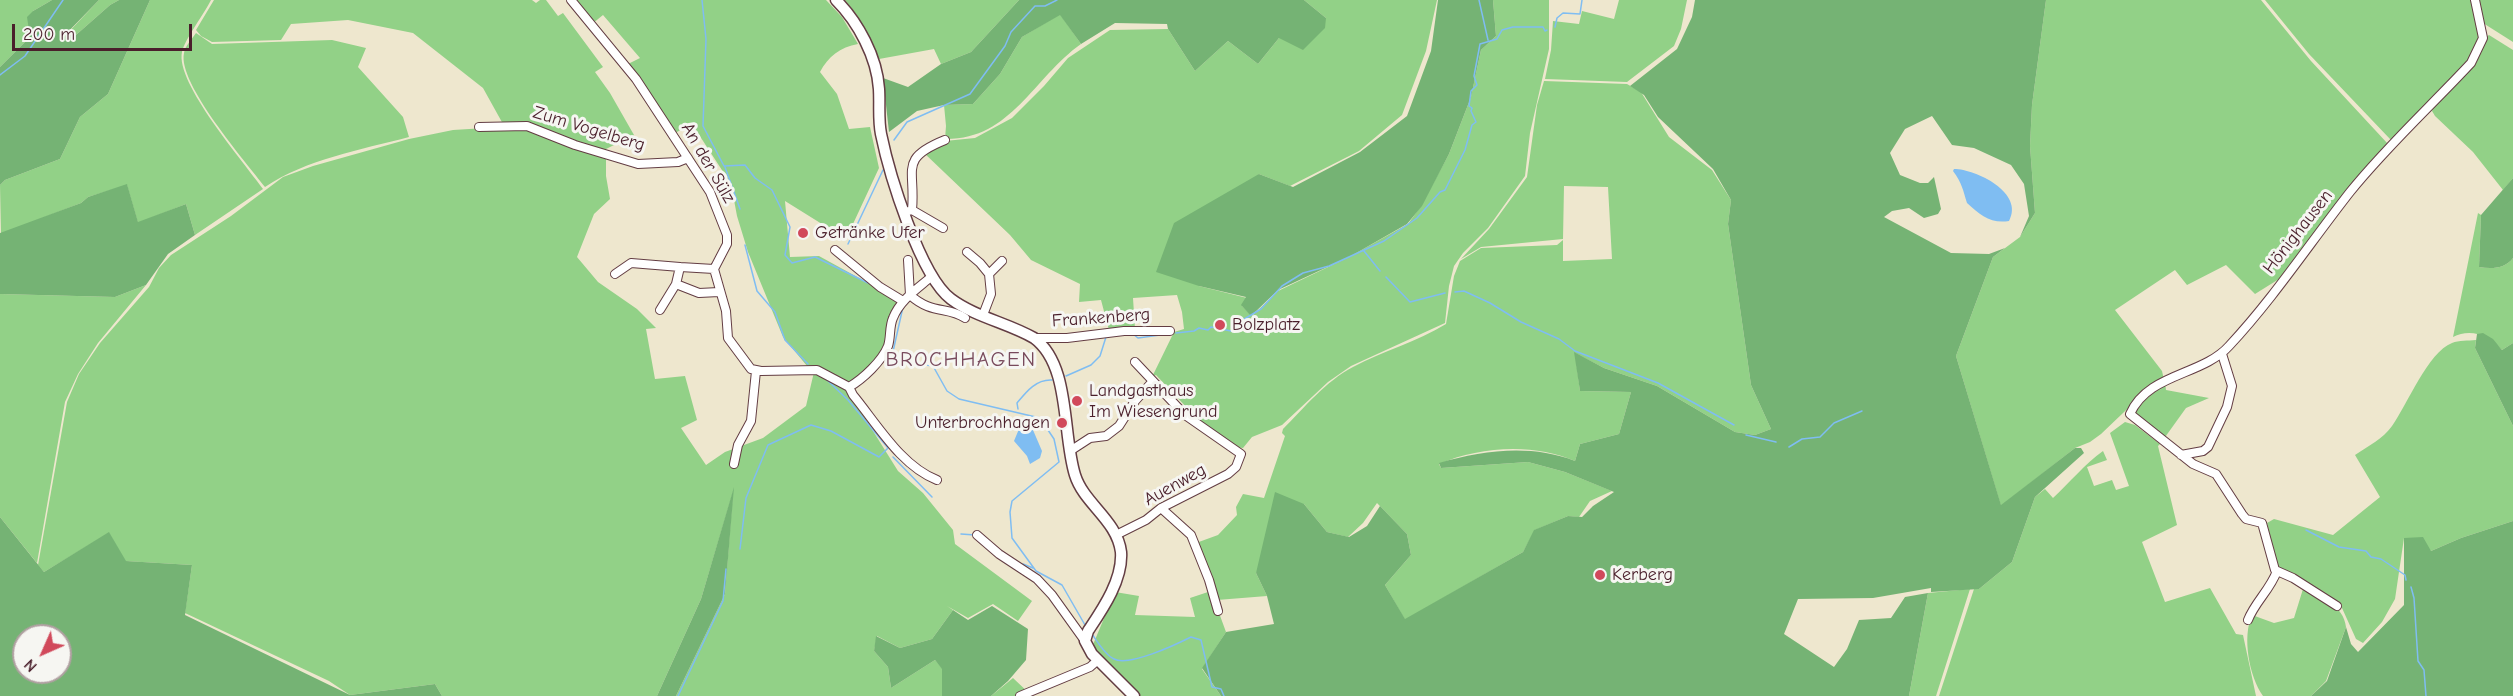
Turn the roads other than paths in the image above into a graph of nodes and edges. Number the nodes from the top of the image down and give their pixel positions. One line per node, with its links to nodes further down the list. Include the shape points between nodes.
1 (571, 0): 6 (street, An der Sülz, via 636,79)
2 (836, 0): 7 (main road, via 855,24 873,63 879,89 881,134)
3 (2475, 0): 26 (street, Hönighausen, via 2483,38 2471,63 2351,191)
4 (479, 127): 6 (street, Zum Vogelberg, via 527,126 638,164)
5 (945, 140): 7 (street, via 921,151 914,159 910,167)
6 (688, 158): 14 (street, An der Sülz, via 710,192 727,235 727,244)
7 (909, 211): 8 (street); 17 (main road, via 922,260)
8 (943, 228)
9 (835, 250): 20 (street, via 880,287)
10 (967, 252): 16 (street)
11 (908, 260): 20 (street)
12 (1002, 261): 16 (street)
13 (680, 267): 14 (street); 15 (street, via 631,263); 18 (street)
14 (714, 269): 19 (street)
15 (615, 274)
16 (989, 274): 22 (street, via 991,294)
17 (932, 277): 20 (street); 22 (main road, via 951,299)
18 (676, 284): 19 (street, via 699,293); 21 (street)
19 (719, 292): 28 (street, via 726,311 728,338)
20 (904, 301): 23 (street); 30 (street, via 892,319 884,353)
21 (660, 310)
22 (983, 315): 25 (main road)
23 (965, 318)
24 (1170, 331): 25 (street, Frankenberg)
25 (1034, 338): 31 (main road, via 1052,361)
26 (2222, 354): 32 (street, via 2232,386 2228,407 2208,447 2203,452); 32 (street, Hönighausen, via 2158,385 2139,400 2130,414)
27 (1135, 362): 29 (street)
28 (756, 371): 30 (street, via 817,370); 33 (street, via 751,421 738,445)
29 (1153, 381): 31 (street, via 1119,426); 35 (street, Auenweg, via 1185,415 1241,454 1228,474)
30 (849, 387): 34 (street, via 904,458)
31 (1070, 451): 37 (main road, via 1082,489)
32 (2181, 455): 38 (street, Hönighausen, via 2216,474 2246,519 2262,523)
33 (734, 464)
34 (937, 480)
35 (1161, 508): 37 (street, Auenweg); 40 (street, via 1191,535)
36 (977, 535): 42 (street, via 1037,579)
37 (1116, 535): 42 (main road, via 1120,567)
38 (2277, 572): 39 (street); 41 (street)
39 (2337, 606)
40 (1218, 611)
41 (2248, 620)
42 (1086, 639): 43 (main road)
43 (1098, 660): 44 (street, via 1090,667); 45 (main road)
44 (1020, 696)
45 (1134, 696)

